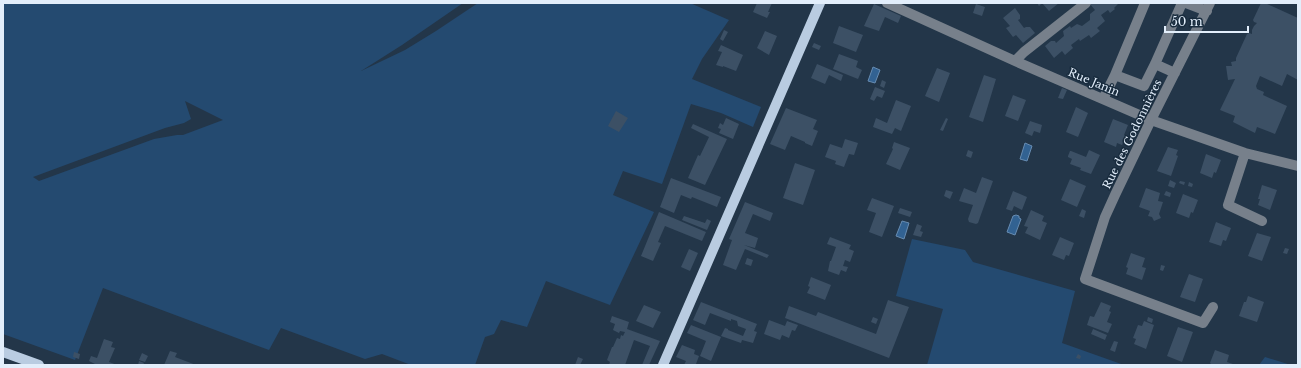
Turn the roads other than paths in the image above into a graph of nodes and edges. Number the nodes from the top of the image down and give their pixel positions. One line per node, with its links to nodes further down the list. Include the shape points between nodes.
1 (820, 3): 20 (main road)
2 (887, 3): 8 (street, Rue Janin)
3 (1145, 3): 11 (street)
4 (1182, 3): 9 (street)
5 (1186, 3): 7 (street)
6 (1080, 5): 8 (street)
7 (1208, 7): 10 (street, Rue des Godonnières)
8 (1016, 61): 12 (street, Rue Janin)
9 (1155, 64): 10 (street); 11 (street, via 1144,86)
10 (1175, 72): 13 (street, Rue des Godonnières)
11 (1115, 75): 12 (street)
12 (1103, 99): 13 (street, Rue Janin)
13 (1151, 120): 14 (street, Rue Janin); 17 (street, Rue des Godonnières, via 1105,217 1085,279 1203,323)
14 (1245, 153): 15 (street, Rue Janin); 16 (street, via 1228,205)
15 (1298, 166)
16 (1262, 221)
17 (1212, 308)
18 (3, 352): 19 (main road)
19 (39, 365)
20 (663, 365)

